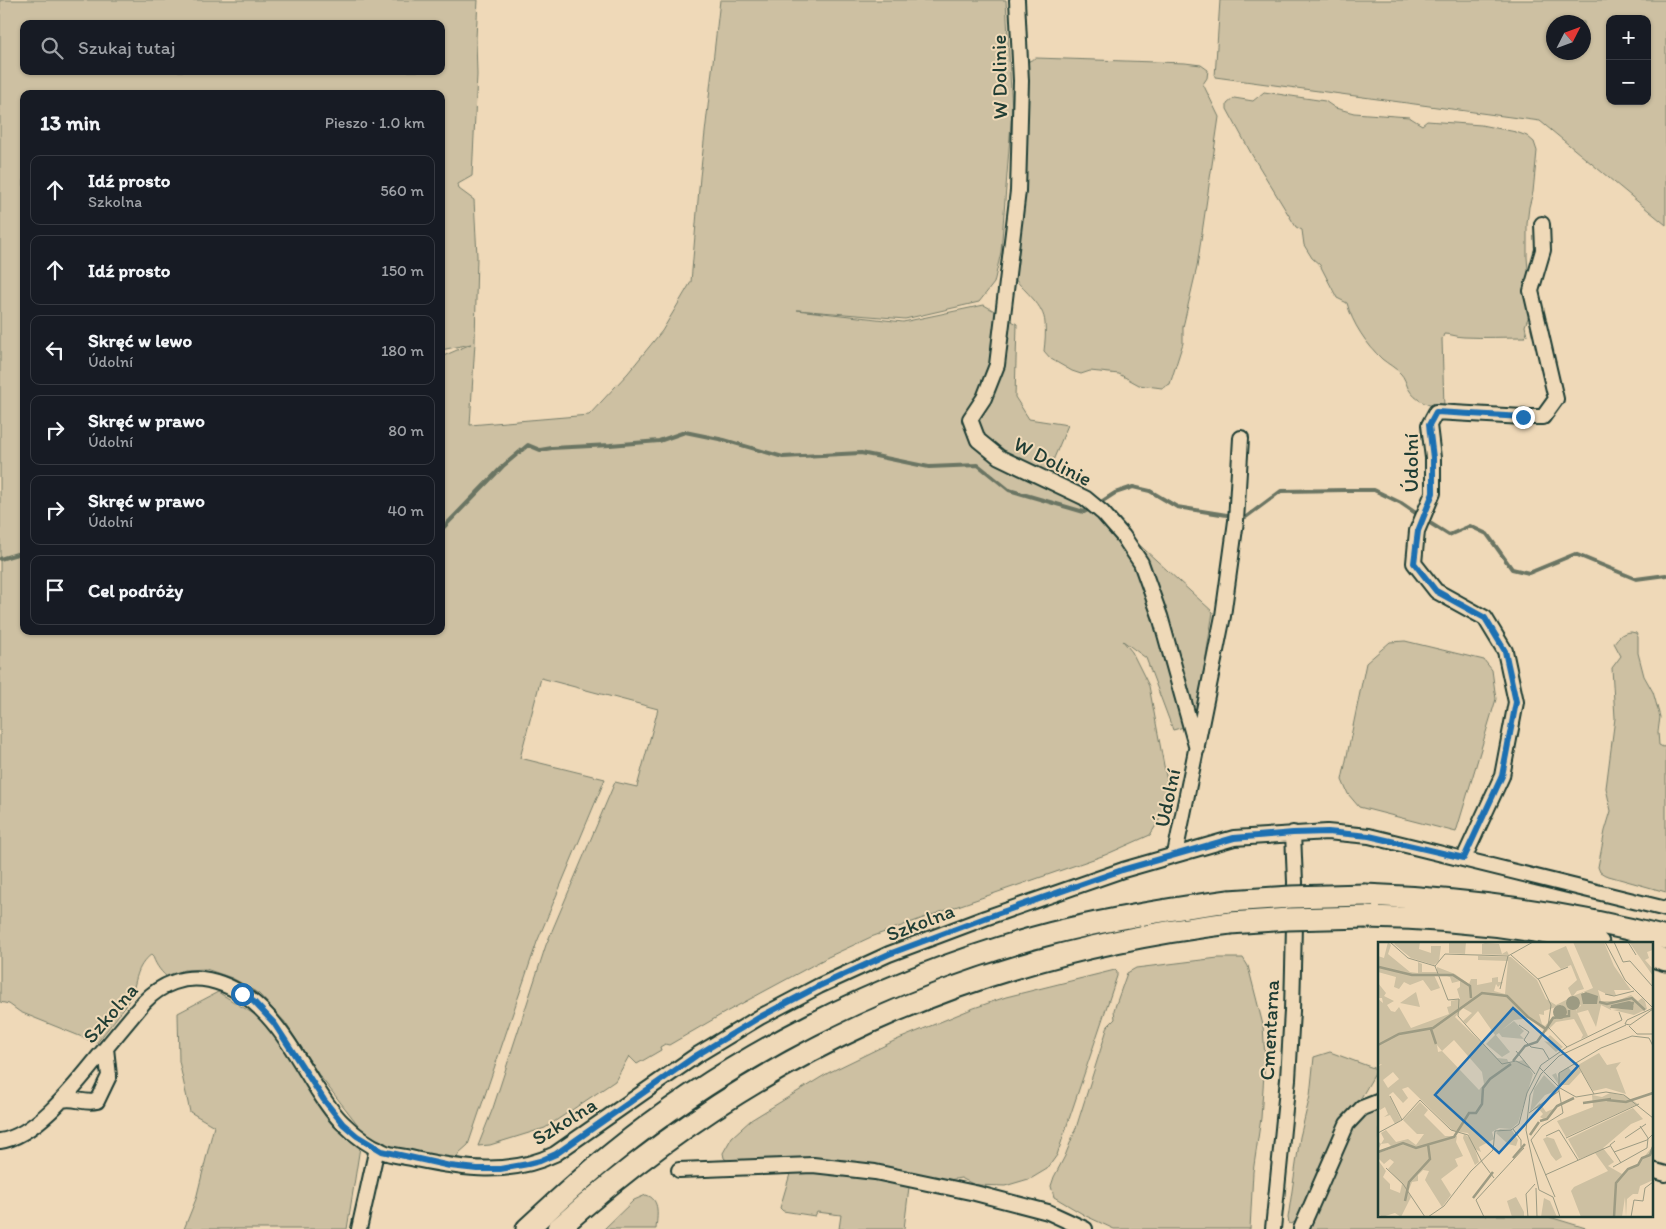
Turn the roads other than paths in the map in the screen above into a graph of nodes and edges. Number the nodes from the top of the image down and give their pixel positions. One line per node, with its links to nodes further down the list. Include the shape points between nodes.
1 (1017, 0): 4 (street, W Dolinie, via 1021,81 1016,210 997,365 984,398 970,419 978,440 999,457 1085,498 1123,536 1141,563 1160,616)
2 (1542, 224): 7 (street, Údolní, via 1543,250 1532,291 1556,399 1544,417 1436,412 1429,425 1433,493 1418,531 1414,563 1436,591 1485,618 1505,651 1516,702 1502,776)
3 (1241, 438): 4 (street, via 1236,517 1222,625)
4 (1198, 749): 6 (street, Údolní)
5 (1293, 833): 6 (street, Szkolna, via 1234,838); 7 (street, Szkolna, via 1369,836); 21 (street, Cmentarna, via 1292,1011)
6 (1175, 854): 15 (street, Szkolna, via 985,918 889,954 819,986 697,1055 572,1143 540,1161 500,1169 477,1169 450,1166)
7 (1464, 858): 8 (street, Szkolna)
8 (1666, 909)
9 (1666, 938): 18 (highway, bridge, via 1531,909 1365,895 1229,901 1118,919 1030,939 904,983 754,1056 666,1113 614,1152)
10 (1593, 942): 19 (highway, bridge, via 1490,925 1417,919 1288,919 1144,935 1044,959 977,979 870,1021 774,1070 654,1150)
11 (106, 1048): 12 (street, Szkolna); 12 (street, via 109,1076 97,1101); 15 (street, Szkolna, via 150,996 163,987 180,980 201,978 232,988 266,1013 343,1124)
12 (62, 1100): 14 (street, Szkolna, via 29,1130)
13 (1378, 1102): 22 (street, via 1360,1110 1348,1124)
14 (0, 1141)
15 (377, 1148): 17 (street)
16 (679, 1170): 20 (street, via 813,1165 875,1172 1048,1212)
17 (359, 1229)
18 (527, 1229)
19 (558, 1229)
20 (1085, 1229)
21 (1273, 1229)
22 (1301, 1229)

